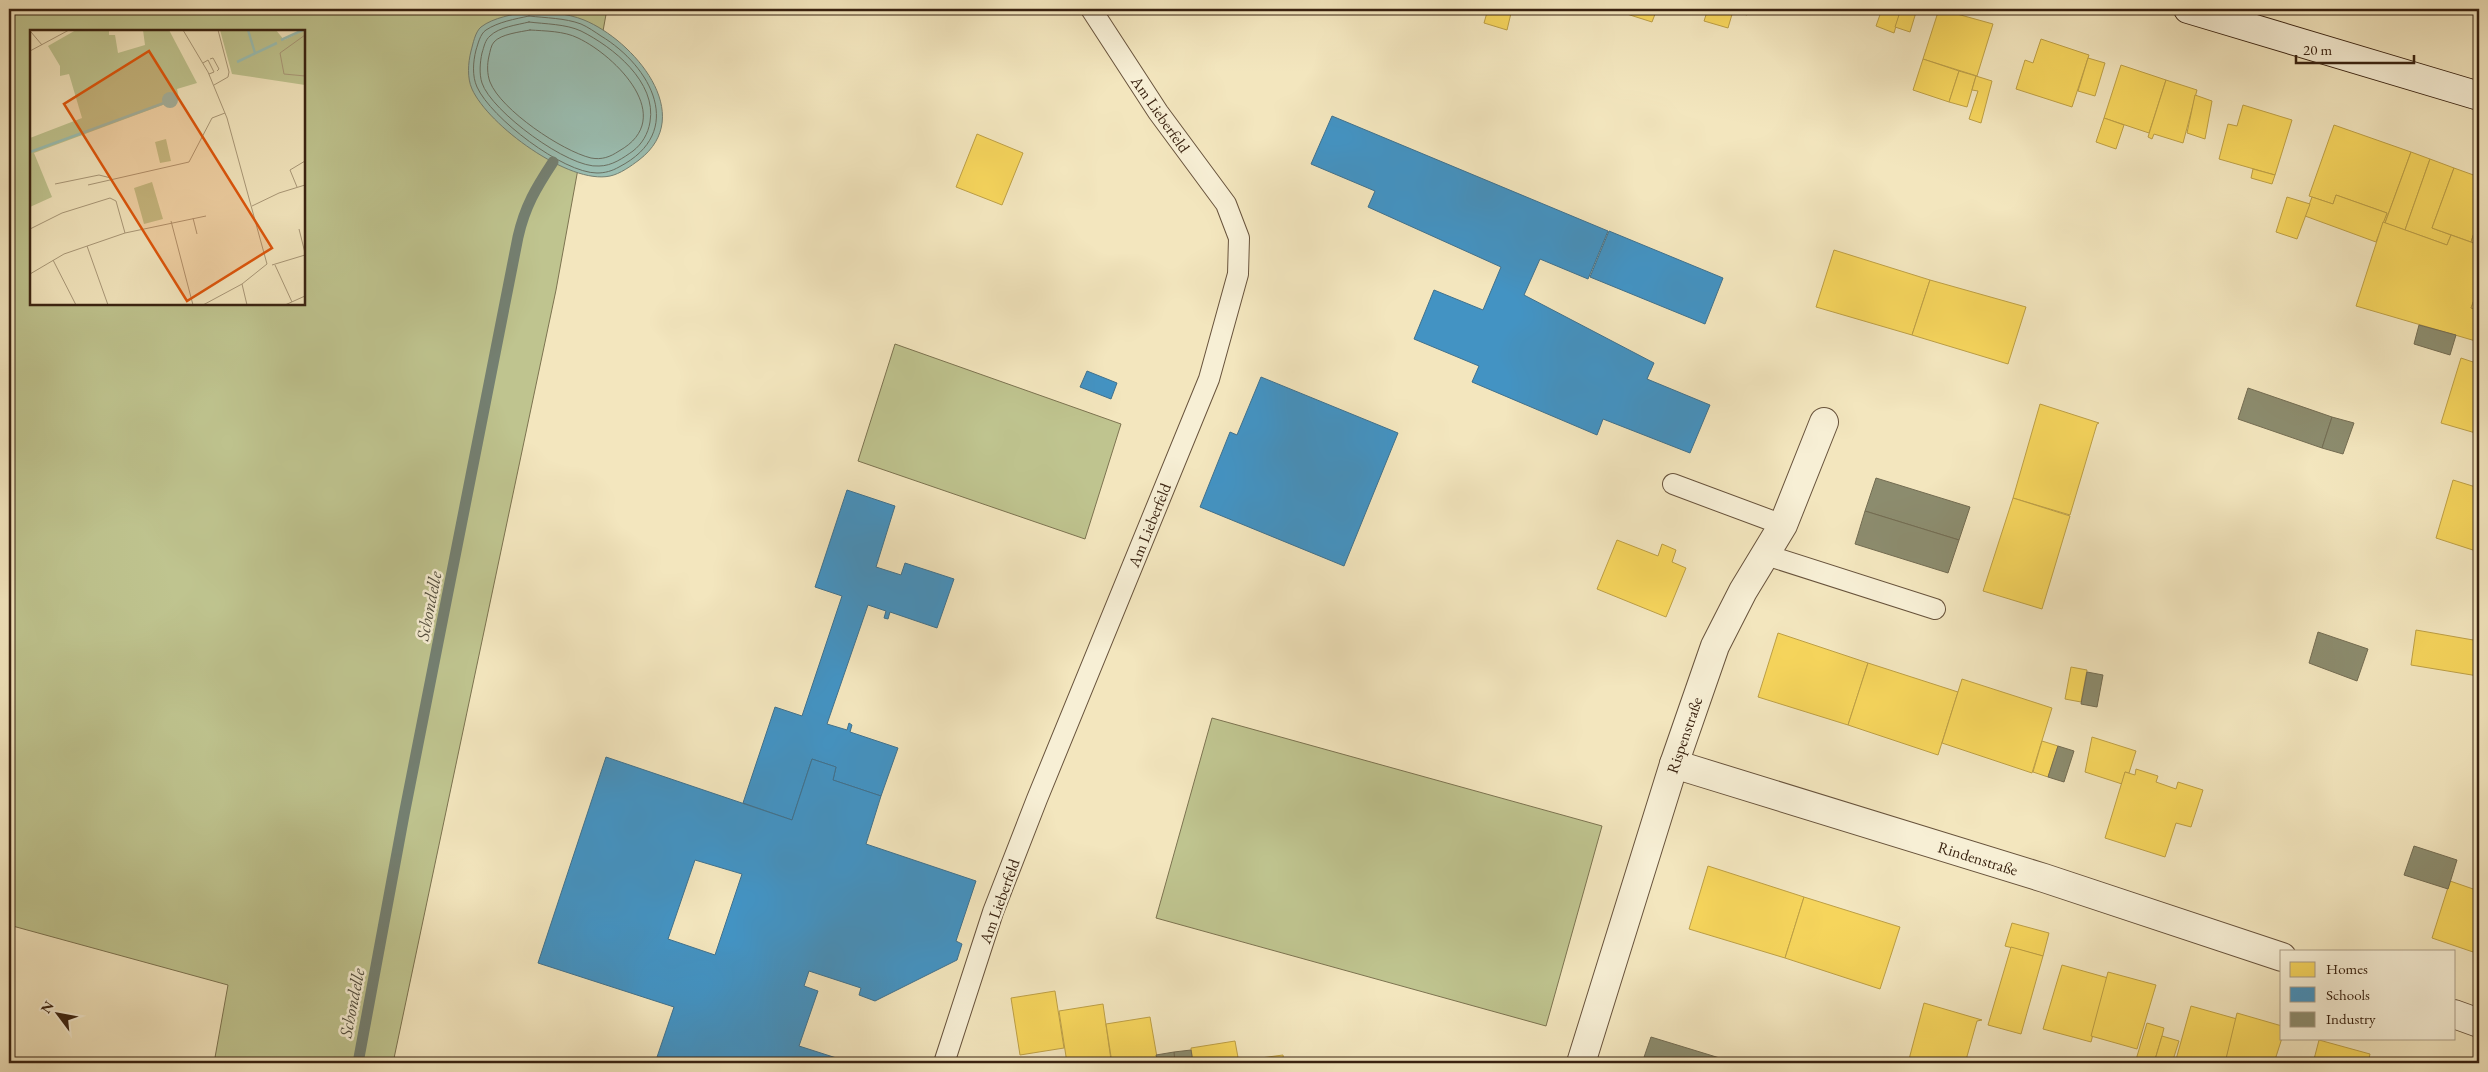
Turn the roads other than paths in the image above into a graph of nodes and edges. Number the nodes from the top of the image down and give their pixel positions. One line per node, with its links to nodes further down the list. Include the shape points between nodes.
1 (1091, 9): 13 (lane, Am Lieberfeld, via 1158,112 1226,204 1239,238 1238,274 1209,378 1037,799)
2 (2188, 9): 3 (street)
3 (2479, 96)
4 (1824, 422): 6 (street, Rispenstraße)
5 (1672, 484): 6 (lane)
6 (1783, 525): 7 (street, Rispenstraße)
7 (1766, 554): 8 (lane); 9 (street, Rispenstraße, via 1715,646)
8 (1935, 609)
9 (1674, 764): 10 (street, Rindenstraße, via 2036,876); 14 (street, Rispenstraße)
10 (2280, 956)
11 (2456, 1015): 12 (street)
12 (2479, 1023)
13 (943, 1061)
14 (1582, 1063)

